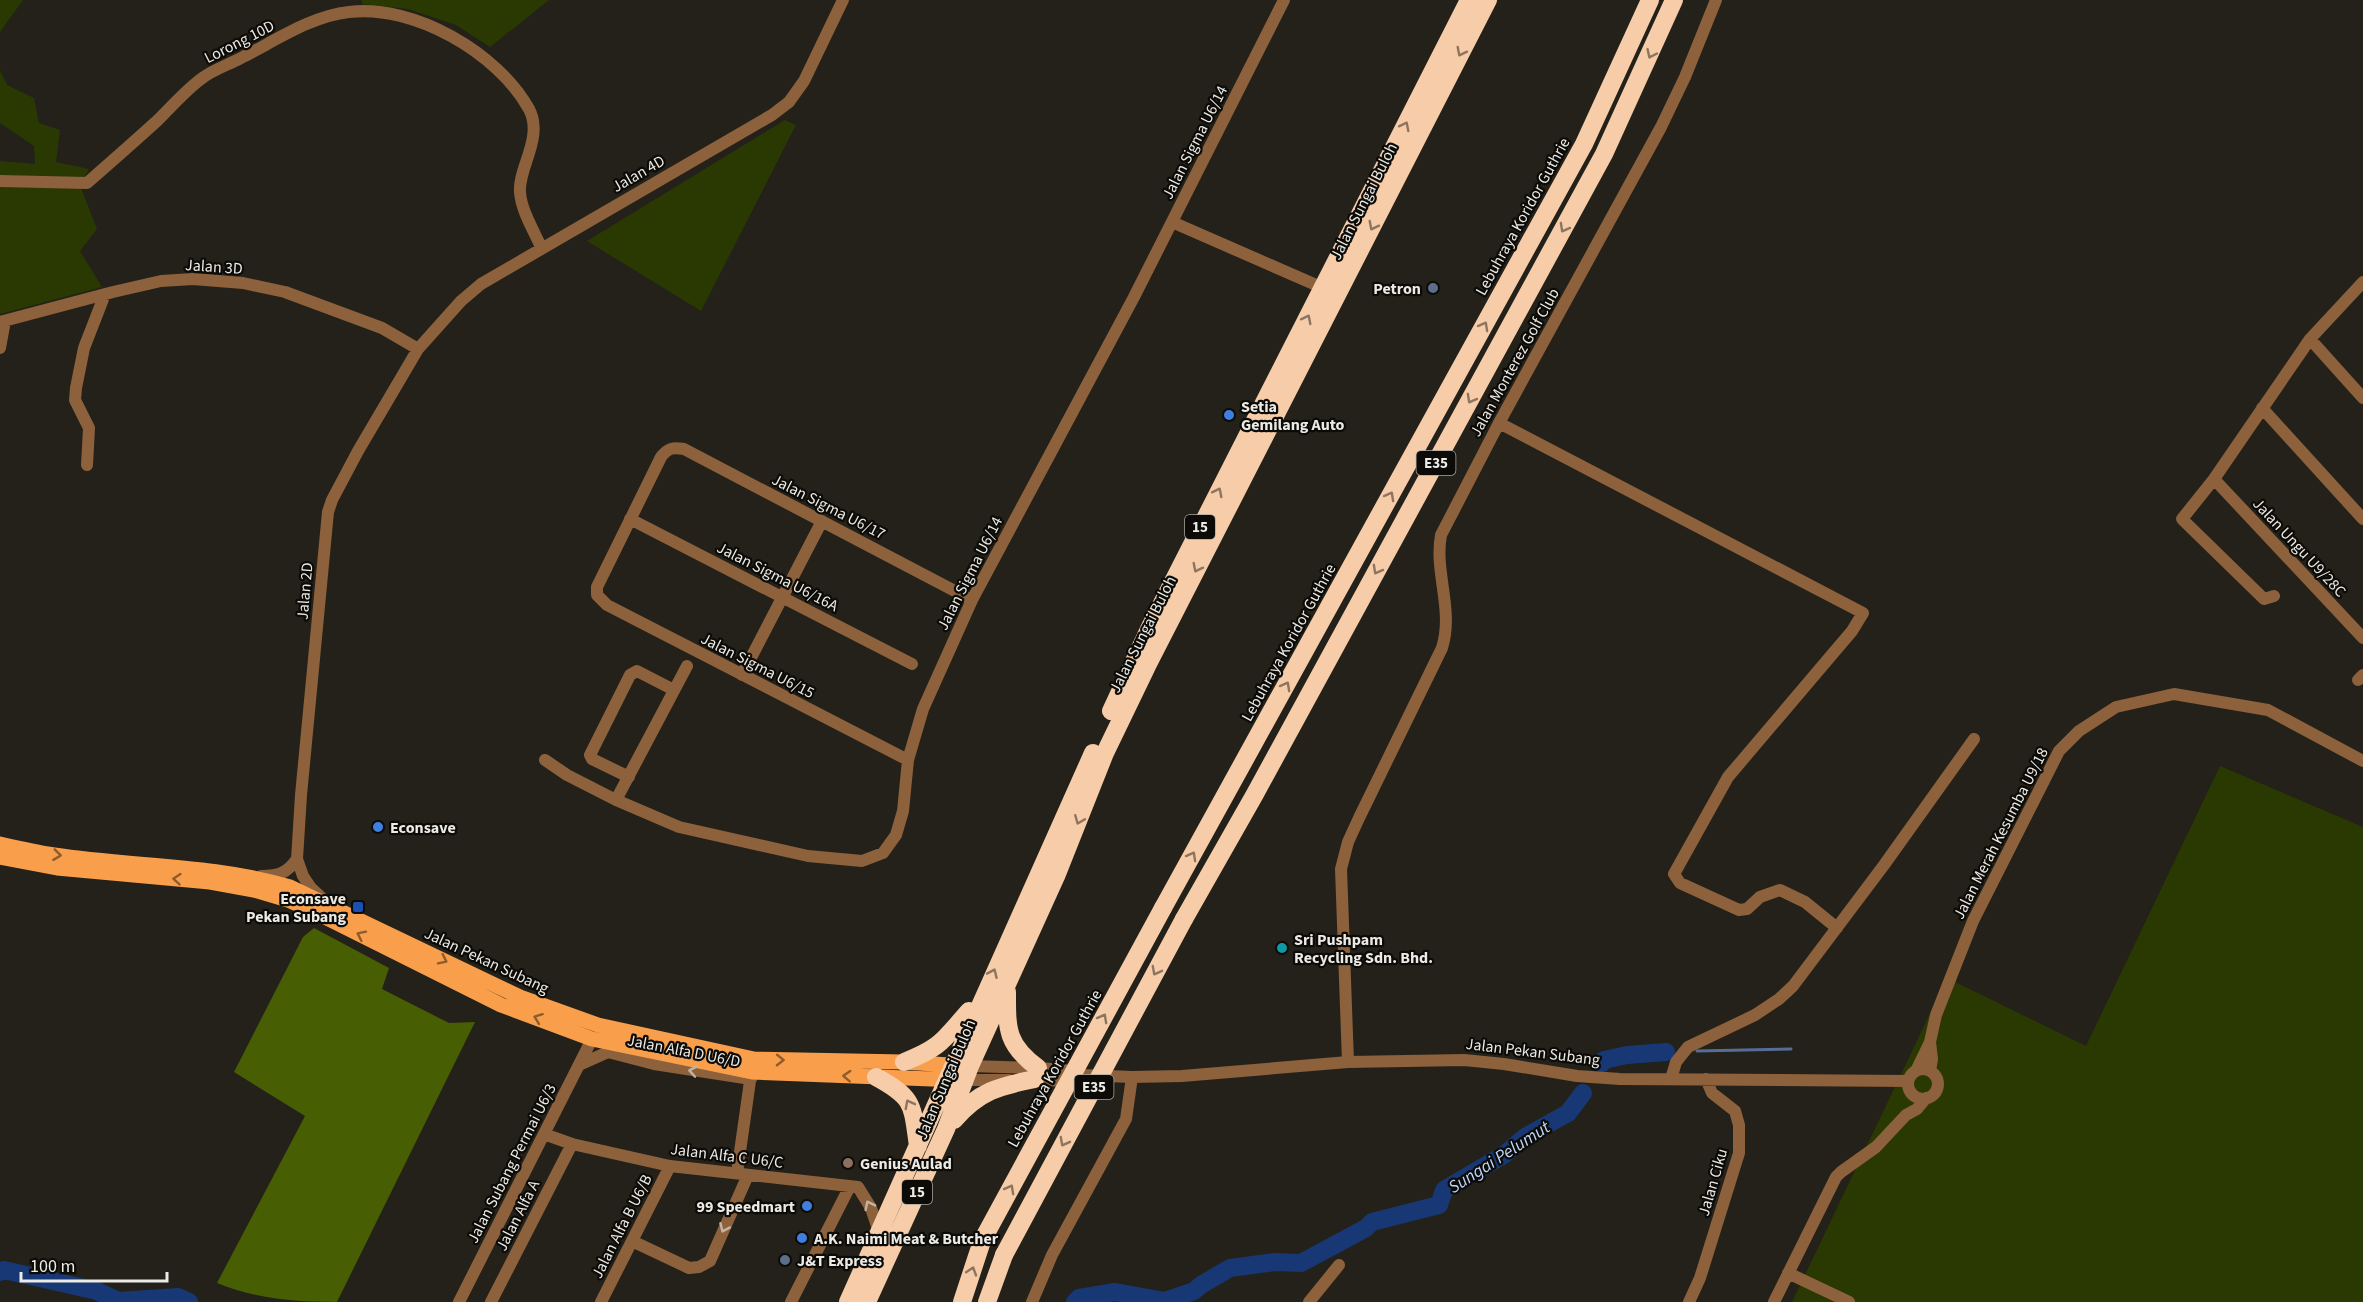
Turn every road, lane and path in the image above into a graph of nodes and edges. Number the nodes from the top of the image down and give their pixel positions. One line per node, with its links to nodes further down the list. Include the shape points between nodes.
1 (843, 0): 10 (street, Jalan 4D, via 804,81 789,102)
2 (1284, 0): 9 (street, Jalan Sigma U6/14)
3 (1469, 0): 12 (highway, Jalan Sungai Buloh / 15, one-way to 3)
4 (1488, 0): 46 (highway, Jalan Sungai Buloh / 15, one-way to 46, via 1146,666 1105,753)
5 (1650, 0): 81 (highway, Lebuhraya Koridor Guthrie / E35, one-way to 5, bridge, via 982,1241 1584,144)
6 (1674, 0): 82 (highway, E35, one-way to 82, bridge, via 1605,154 1184,919 1004,1255)
7 (1716, 0): 20 (street, Jalan Monterez Golf Club, via 1661,127)
8 (0, 181): 10 (street, Lorong 10D, via 87,183 201,79 315,21 362,11 426,23 454,36 520,94 533,128 519,190)
9 (1172, 222): 12 (street); 28 (street, Jalan Sigma U6/14)
10 (541, 247): 17 (street, Jalan 4D, via 460,301)
11 (2362, 286): 15 (street)
12 (1323, 288): 47 (highway, Jalan Sungai Buloh / 15, one-way to 12, via 1150,627)
13 (105, 294): 14 (street, Jalan 3D); 17 (street, Jalan 3D, via 161,281 243,283 285,292 382,328); 21 (street, via 84,348 76,388 75,400 89,428)
14 (3, 321): 16 (street)
15 (2310, 339): 18 (street); 19 (street)
16 (0, 348)
17 (418, 349): 42 (street, Jalan 2D, via 358,451 328,512)
18 (2363, 398)
19 (2262, 408): 22 (street); 24 (street)
20 (1499, 423): 45 (street, via 1863,614 1728,777 1674,874 1680,883 1739,910 1780,890 1805,902); 51 (street, Jalan Monterez Golf Club, via 1441,534 1439,553 1447,625 1442,648 1348,842 1341,869)
21 (87, 465)
22 (2214, 479): 26 (street, via 2182,519 2264,599); 29 (street, Jalan Ungu U9/28C)
23 (630, 519): 25 (street, Jalan Sigma U6/17, via 661,457 670,448 684,449); 27 (street, Jalan Sigma U6/16A); 32 (street, Jalan Sigma U6/15, via 597,587 597,595 607,605)
24 (2363, 519)
25 (822, 521): 27 (street); 28 (street, Jalan Sigma U6/17)
26 (2274, 596)
27 (782, 597): 30 (street, Jalan Sigma U6/16A); 32 (street)
28 (972, 600): 36 (street, Jalan Sigma U6/14, via 923,708)
29 (2363, 638)
30 (912, 664)
31 (687, 666): 33 (street)
32 (742, 675): 36 (street, Jalan Sigma U6/15)
33 (674, 690): 38 (street); 38 (street, via 632,672 590,755)
34 (1974, 739): 45 (street)
35 (545, 760): 39 (street, Jalan Sigma U6/14)
36 (908, 760): 39 (street, Jalan Sigma U6/14, via 903,811 896,835 883,853 862,861 808,856 679,827)
37 (2363, 761): 49 (street, Jalan Merah Kesumba U9/18, via 2268,710 2174,694 2116,707 2079,731 2059,751 1973,921 1936,1015)
38 (629, 777): 39 (street)
39 (616, 800)
40 (0, 844): 43 (main road, Jalan Pekan Subang, one-way to 43, via 54,855)
41 (0, 857): 48 (main road, Jalan Pekan Subang, one-way to 41, via 501,1005 277,897 210,882 57,868)
42 (297, 859): 43 (street, via 289,871 278,876); 44 (street, Jalan 2D, via 311,888)
43 (255, 876): 44 (main road, Jalan Pekan Subang)
44 (327, 903): 50 (main road, Jalan Pekan Subang, one-way to 50, via 520,997 598,1025 754,1059)
45 (1837, 928): 59 (street, via 1779,999 1688,1047 1676,1062)
46 (1007, 987): 54 (highway, Jalan Sungai Buloh / 15); 55 (highway, via 1010,1036 1015,1048)
47 (980, 1002): 50 (highway, via 941,1044); 54 (highway, Jalan Sungai Buloh / 15)
48 (592, 1039): 52 (street, Jalan Subang Permai U6/3); 56 (main road, Jalan Pekan Subang)
49 (1930, 1042): 53 (street); 61 (street)
50 (904, 1062): 54 (main road, Jalan Pekan Subang)
51 (1348, 1062): 58 (street, Jalan Pekan Subang); 59 (street, Jalan Pekan Subang, via 1464,1060 1577,1076)
52 (579, 1065): 56 (street, Jalan Alfa D U6/D, one-way to 52, via 654,1064 608,1052); 65 (street, Jalan Subang Permai U6/3)
53 (1930, 1071): 61 (street); 62 (street, via 1938,1082 1937,1090)
54 (959, 1073): 55 (street, Jalan Pekan Subang); 57 (main road, Jalan Pekan Subang); 64 (highway, Jalan Sungai Buloh / 15); 67 (highway, Jalan Sungai Buloh / 15)
55 (1037, 1073): 58 (street, Jalan Pekan Subang, via 1064,1081 1082,1075); 64 (highway, via 985,1092)
56 (751, 1076): 57 (main road, Jalan Pekan Subang, one-way to 56); 69 (street)
57 (876, 1077): 67 (highway, one-way to 57, via 913,1108 907,1098)
58 (1132, 1077): 83 (street, via 1126,1119 1052,1255)
59 (1671, 1079): 60 (street, Jalan Pekan Subang)
60 (1706, 1079): 61 (street, Jalan Pekan Subang); 85 (street, Jalan Ciku, via 1712,1093 1735,1112 1739,1153)
61 (1911, 1081): 62 (street, via 1919,1098); 63 (street)
62 (1926, 1098): 63 (street)
63 (1906, 1116): 74 (street, via 1876,1147 1836,1177)
64 (946, 1129): 80 (highway, Jalan Sungai Buloh / 15)
65 (544, 1134): 66 (street, Jalan Alfa C U6/C); 75 (street, Jalan Subang Permai U6/3)
66 (572, 1144): 68 (street, Jalan Alfa C U6/C); 76 (street, Jalan Alfa A)
67 (918, 1146): 71 (highway, Jalan Sungai Buloh / 15)
68 (670, 1166): 69 (street, Jalan Alfa C U6/C); 72 (street, Jalan Alfa B U6/B)
69 (742, 1174): 70 (street, Jalan Alfa C U6/C); 72 (street, one-way to 72, via 710,1261 689,1268)
70 (850, 1186): 71 (street, one-way to 70, via 864,1194 858,1187); 78 (street)
71 (879, 1232): 79 (highway, Jalan Sungai Buloh / 15)
72 (632, 1241): 77 (street, Jalan Alfa B U6/B)
73 (1339, 1265): 84 (street)
74 (1788, 1274): 86 (street); 87 (street)
75 (459, 1302)
76 (491, 1302)
77 (601, 1302)
78 (791, 1302)
79 (848, 1302)
80 (867, 1302)
81 (962, 1302)
82 (987, 1302)
83 (1032, 1302)
84 (1309, 1302)
85 (1689, 1302)
86 (1774, 1302)
87 (1849, 1302)

